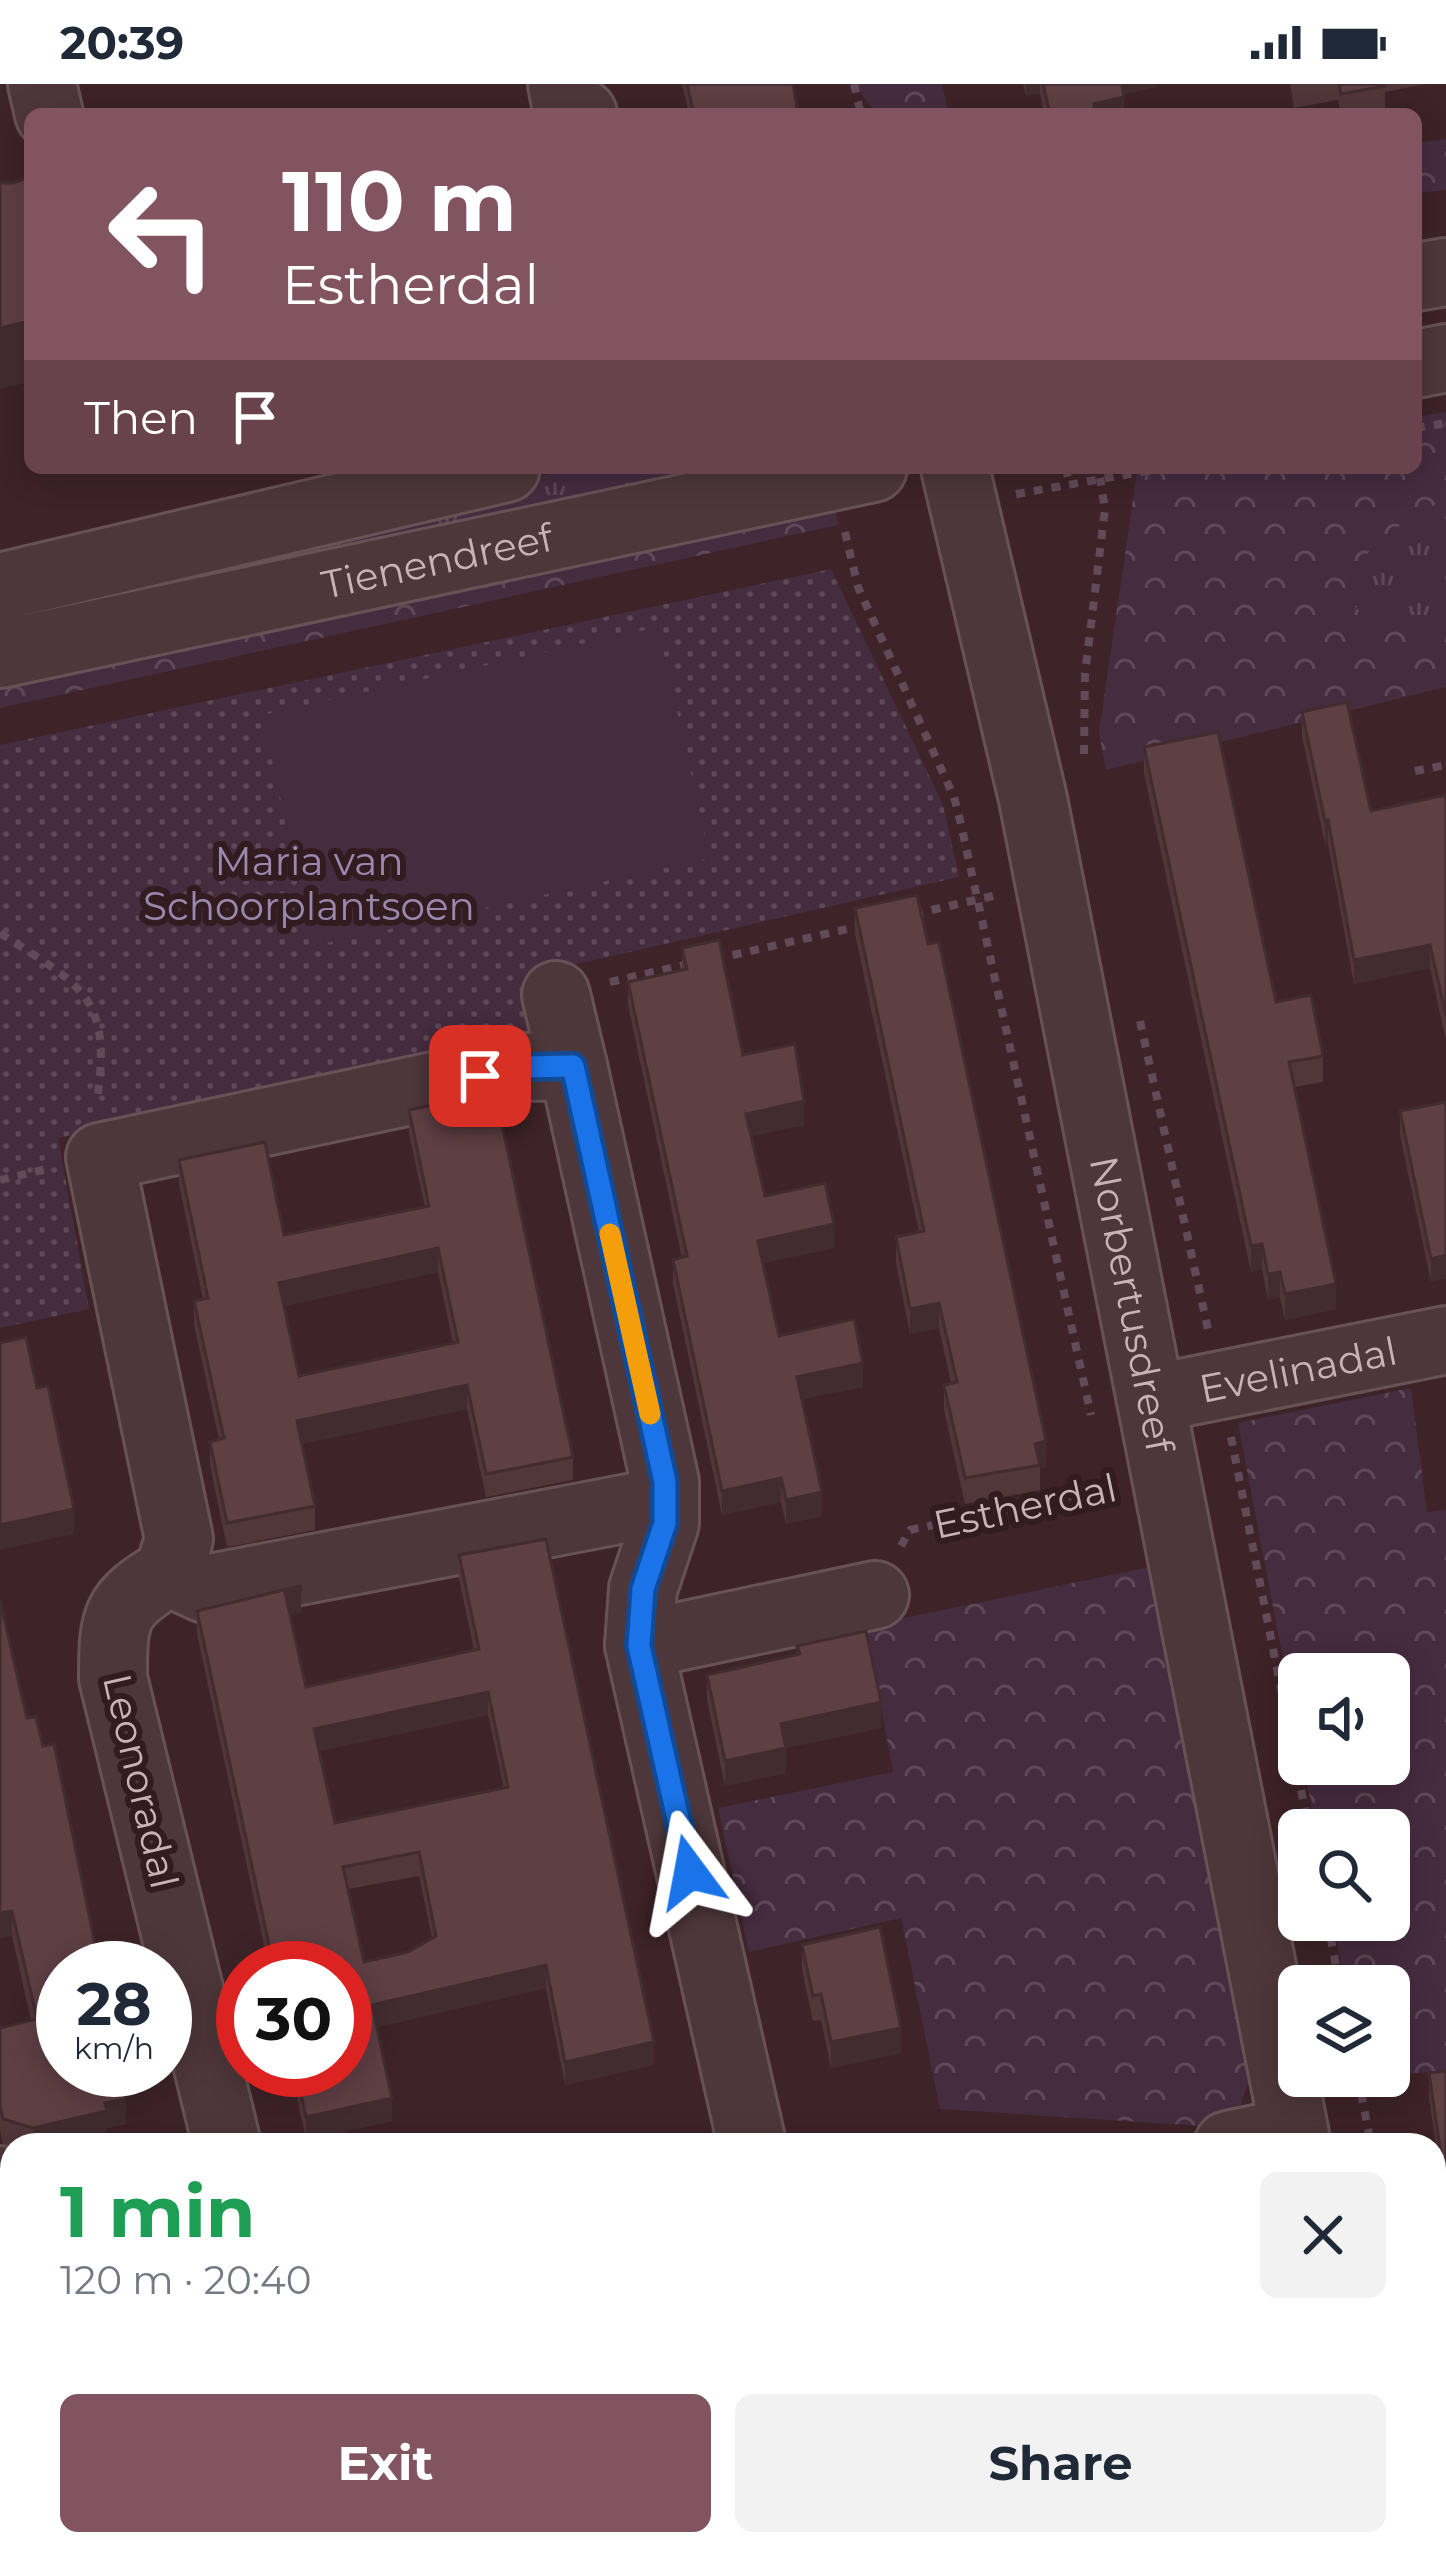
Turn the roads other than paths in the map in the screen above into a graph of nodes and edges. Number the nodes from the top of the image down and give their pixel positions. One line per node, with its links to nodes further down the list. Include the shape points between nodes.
1 (480, 474): 4 (street, Tienendreef)
2 (845, 474): 5 (street, Tienendreef)
3 (956, 474): 9 (street, Norbertusdreef, via 1048,882)
4 (0, 587)
5 (0, 655)
6 (556, 994): 7 (street)
7 (573, 1066): 10 (street); 11 (street, via 523,1067 100,1157 179,1539)
8 (1446, 1340): 9 (street, Evelinadal)
9 (1121, 1410): 16 (street, Norbertusdreef)
10 (665, 1501): 11 (street, via 205,1589); 13 (street, via 643,1589)
11 (169, 1572): 14 (street, Leonoradal, via 128,1597 113,1637 113,1678)
12 (875, 1595): 13 (street)
13 (639, 1646): 15 (street)
14 (224, 2133)
15 (750, 2133)
16 (1295, 2133)

